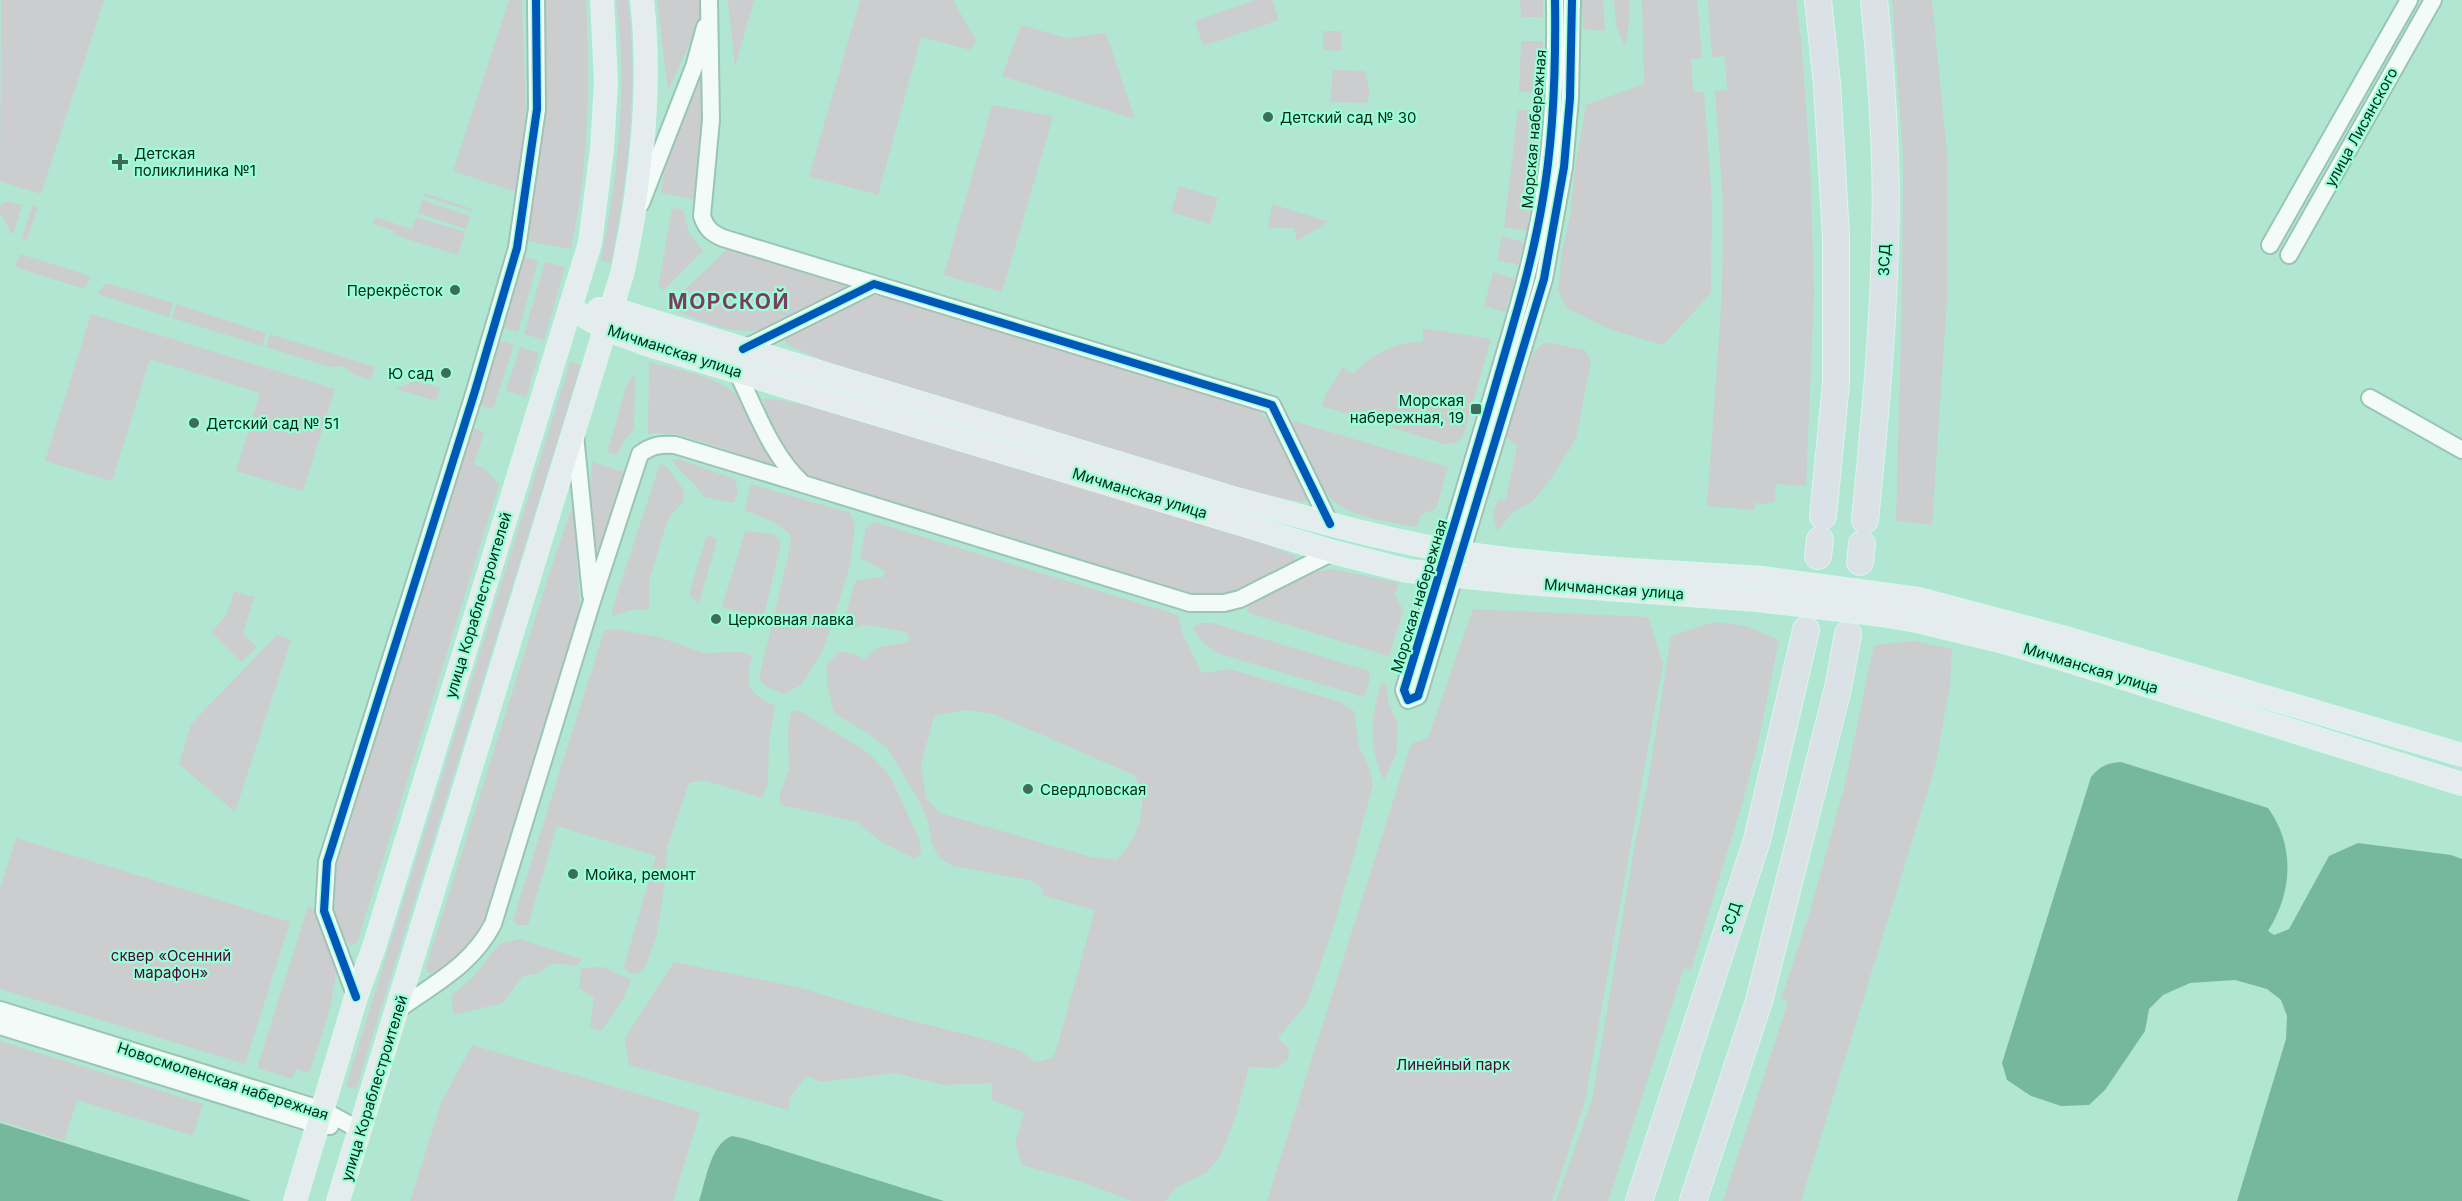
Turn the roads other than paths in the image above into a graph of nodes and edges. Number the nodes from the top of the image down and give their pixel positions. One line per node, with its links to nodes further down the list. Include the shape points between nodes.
1 (536, 0): 35 (street, via 537,109 517,248 327,862 324,910)
2 (602, 0): 15 (main road, улица Кораблестроителей, via 606,82 602,149 590,243)
3 (642, 0): 11 (main road, улица Кораблестроителей, via 644,81)
4 (1555, 0): 27 (street, Морская набережная, via 1551,130 1536,238)
5 (1572, 0): 27 (street, Морская набережная, via 1567,135 1552,242 1544,279)
6 (1818, 0): 25 (highway, via 1836,236 1836,383)
7 (1874, 0): 26 (highway, ЗСД, via 1881,77 1885,240 1878,386)
8 (2409, 0): 12 (street, улица Лисянского)
9 (2433, 0): 13 (street, улица Лисянского)
10 (710, 5): 11 (street, via 694,68); 14 (street, via 711,120 702,216 706,227 713,234)
11 (633, 226): 16 (main road, улица Кораблестроителей)
12 (2270, 245)
13 (2289, 255)
14 (874, 284): 18 (street); 24 (street, via 1272,405)
15 (572, 309): 16 (main road, Мичманская улица); 17 (main road, Мичманская улица); 35 (main road, улица Кораблестроителей)
16 (613, 309): 17 (main road, улица Кораблестроителей); 18 (main road, Мичманская улица)
17 (606, 329): 19 (main road, Мичманская улица); 21 (main road, улица Кораблестроителей)
18 (743, 349): 24 (main road, Мичманская улица)
19 (737, 372): 23 (street, via 783,463); 28 (main road, Мичманская улица)
20 (2370, 398): 22 (street)
21 (574, 429): 30 (street); 36 (main road, улица Кораблестроителей)
22 (2462, 450)
23 (803, 484): 28 (street, via 1190,603 1240,599); 30 (street, via 689,447 650,447 640,454 635,466)
24 (1330, 524): 27 (main road, Мичманская улица)
25 (1821, 537)
26 (1862, 542)
27 (1454, 551): 29 (street, Морская набережная); 33 (main road, Мичманская улица, bridge, via 1529,561 1762,579 1920,599)
28 (1333, 552): 29 (main road, Мичманская улица, via 1408,571)
29 (1447, 575): 29 (street, Морская набережная, via 1404,690 1408,700 1418,696); 34 (main road, Мичманская улица, bridge, via 1757,600 1917,621 2066,660)
30 (592, 601): 36 (street, via 493,924 468,959)
31 (1806, 630): 43 (highway, ЗСД, via 1756,840)
32 (1848, 634): 44 (highway, via 1759,1001)
33 (2462, 755)
34 (2462, 784)
35 (356, 997): 39 (main road, улица Кораблестроителей)
36 (399, 1009): 40 (main road, улица Кораблестроителей)
37 (0, 1010): 39 (street, Новосмоленская набережная)
38 (0, 1026): 39 (street, Новосмоленская набережная)
39 (321, 1118): 40 (street, Новосмоленская набережная); 41 (main road, улица Кораблестроителей)
40 (361, 1131): 42 (main road, улица Кораблестроителей)
41 (295, 1201)
42 (339, 1201)
43 (1639, 1201)
44 (1693, 1201)

